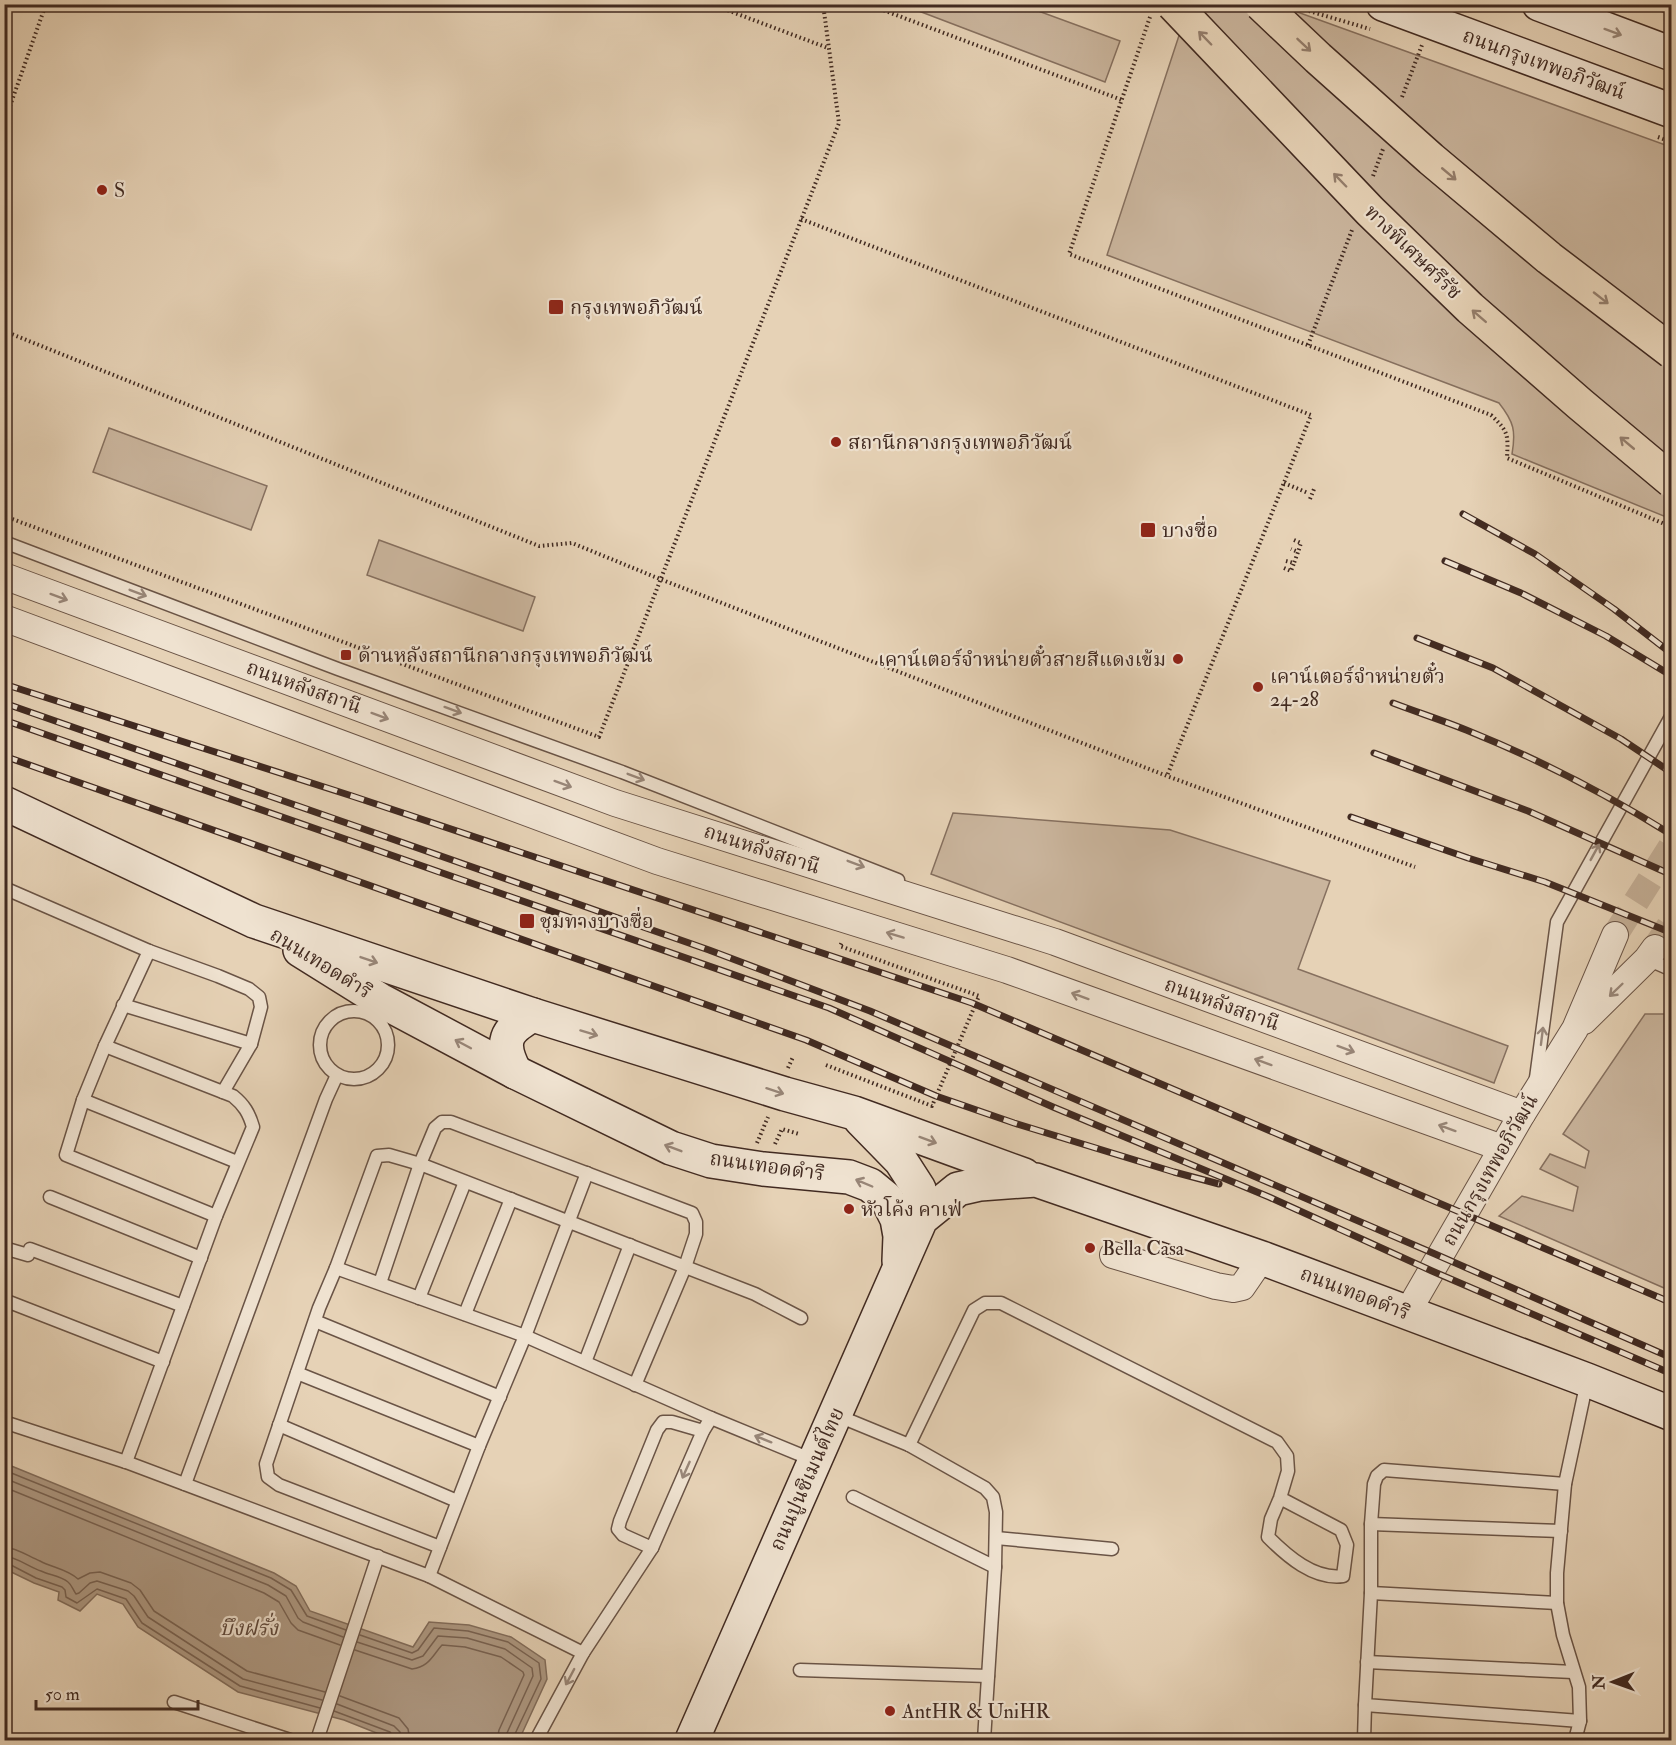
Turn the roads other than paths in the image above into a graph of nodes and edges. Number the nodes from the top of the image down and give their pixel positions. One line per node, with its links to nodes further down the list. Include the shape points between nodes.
1 (1262, 4): 9 (highway, one-way to 9, bridge, via 1431,159 1549,258)
2 (1383, 4): 8 (street, ถนนกรุงเทพอภิวัฒน์)
3 (1539, 4): 7 (street, one-way to 7)
4 (1661, 4): 5 (lane)
5 (1671, 8)
6 (1162, 10): 10 (highway, ทางพิเศษศรีรัช, one-way to 6, bridge, via 1470,308)
7 (1671, 54)
8 (1671, 111)
9 (1671, 352)
10 (1671, 481)
11 (4, 542): 19 (lane, one-way to 19, via 622,772)
12 (4, 576): 19 (street, ถนนหลังสถานี, one-way to 19, via 615,803)
13 (4, 618): 35 (street, ถนนหลังสถานี, one-way to 13, via 1007,970 657,861)
14 (1671, 716): 33 (lane, one-way to 14, via 1557,922)
15 (4, 803): 17 (street, ถนนเทอดดำริ)
16 (4, 888): 20 (lane)
17 (254, 921): 24 (street, ถนนเทอดดำริ); 25 (street, ถนนเทอดดำริ, one-way to 25)
18 (1615, 935): 26 (street, ถนนกรุงเทพอภิวัฒน์)
19 (1054, 942): 33 (street, ถนนหลังสถานี, one-way to 33)
20 (149, 951): 23 (lane); 27 (lane, via 218,976 259,997 261,1007)
21 (1651, 954): 22 (lane); 26 (street, ถนนกรุงเทพอภิวัฒน์, one-way to 26)
22 (1671, 970)
23 (123, 1005): 27 (lane); 28 (lane)
24 (375, 1008): 29 (street, ถนนเทอดดำริ, one-way to 24); 30 (lane, via 387,1045 380,1067 360,1079); 30 (lane, via 339,1015 324,1029 320,1050 323,1060)
25 (533, 1015): 29 (street, via 507,1035 506,1055); 34 (street, ถนนเทอดดำริ, one-way to 34)
26 (1575, 1029): 33 (street, ถนนกรุงเทพอภิวัฒน์)
27 (251, 1044): 31 (lane)
28 (105, 1046): 31 (lane); 32 (lane)
29 (515, 1072): 53 (street, ถนนเทอดดำริ, one-way to 29, via 897,1219 887,1199 870,1185 849,1177 711,1161 671,1148)
30 (337, 1075): 79 (lane)
31 (223, 1092): 36 (lane, via 242,1103 253,1127)
32 (83, 1100): 36 (lane); 43 (lane, via 66,1155)
33 (1528, 1104): 35 (street, ถนนกรุงเทพอภิวัฒน์)
34 (854, 1113): 39 (street, ถนนเทอดดำริ, one-way to 39); 44 (street, ถนนเทอดดำริ, via 902,1161 919,1189)
35 (1502, 1148): 58 (street, ถนนกรุงเทพอภิวัฒน์)
36 (237, 1162): 43 (lane)
37 (420, 1164): 38 (lane, via 435,1128 442,1122 451,1122); 40 (lane); 52 (lane, via 377,1156); 54 (lane)
38 (587, 1173): 45 (lane); 51 (lane, via 692,1213 696,1234)
39 (1036, 1180): 44 (street, ถนนเทอดดำริ, via 958,1189); 50 (street, ถนนเทอดดำริ)
40 (465, 1182): 42 (lane); 55 (lane)
41 (50, 1197): 49 (lane)
42 (511, 1199): 45 (lane); 59 (lane)
43 (216, 1216): 49 (lane)
44 (921, 1219): 53 (street, ถนนปูนซิเมนต์ไทย)
45 (568, 1222): 46 (lane); 62 (lane)
46 (630, 1245): 51 (lane); 64 (lane)
47 (4, 1248): 57 (lane, via 29,1252)
48 (1113, 1255): 50 (street, via 1233,1289 1242,1287)
49 (201, 1258): 57 (lane)
50 (1262, 1258): 58 (street, ถนนเทอดดำริ)
51 (685, 1267): 60 (lane, via 755,1294); 67 (lane)
52 (336, 1268): 54 (lane); 61 (lane)
53 (898, 1268): 70 (street, ถนนปูนซิเมนต์ไทย)
54 (380, 1283): 55 (lane)
55 (419, 1298): 59 (lane)
56 (4, 1300): 63 (lane)
57 (183, 1306): 63 (lane)
58 (1407, 1313): 66 (street, ถนนเทอดดำริ)
59 (465, 1314): 62 (lane)
60 (801, 1318)
61 (315, 1321): 65 (lane); 68 (lane)
62 (525, 1336): 64 (lane); 68 (lane)
63 (163, 1362): 78 (lane)
64 (585, 1362): 67 (lane)
65 (297, 1373): 73 (lane); 76 (lane)
66 (1587, 1380): 69 (street, ถนนเทอดดำริ); 80 (lane)
67 (635, 1384): 71 (lane)
68 (500, 1397): 76 (lane)
69 (1671, 1414)
70 (835, 1415): 75 (lane); 77 (street, ถนนปูนซิเมนต์ไทย)
71 (711, 1418): 74 (lane); 77 (lane, one-way to 71)
72 (4, 1422): 78 (lane)
73 (279, 1425): 83 (lane); 87 (lane, via 266,1464 268,1477 279,1485)
74 (703, 1431): 88 (lane, one-way to 88); 88 (lane, via 672,1422 663,1422 657,1431 618,1529)
75 (909, 1445): 82 (lane, via 974,1310 985,1303 1001,1303 1277,1442 1287,1456); 86 (lane, via 985,1488 993,1497)
76 (479, 1446): 83 (lane)
77 (815, 1461): 106 (street, ถนนปูนซิเมนต์ไทย)
78 (126, 1462): 79 (lane)
79 (184, 1484): 90 (lane)
80 (1565, 1485): 84 (lane, via 1384,1470 1374,1484); 85 (lane)
81 (854, 1497): 91 (lane)
82 (1280, 1498): 82 (lane, via 1268,1537 1284,1554 1317,1573 1343,1576 1347,1545 1341,1530)
83 (457, 1501): 87 (lane)
84 (1371, 1524): 85 (lane); 93 (lane)
85 (1561, 1531): 94 (lane)
86 (996, 1538): 89 (lane); 91 (lane)
87 (440, 1547): 92 (lane)
88 (652, 1548): 95 (lane)
89 (1112, 1549)
90 (378, 1556): 92 (lane); 104 (lane)
91 (995, 1567): 99 (lane)
92 (429, 1576): 95 (lane)
93 (1371, 1593): 94 (lane); 96 (lane)
94 (1557, 1603): 98 (lane)
95 (583, 1653): 105 (lane, one-way to 105)
96 (1367, 1662): 98 (lane); 101 (lane)
97 (800, 1671): 99 (lane)
98 (1573, 1672): 102 (lane, via 1579,1687)
99 (988, 1676): 107 (lane)
100 (174, 1702): 103 (lane)
101 (1365, 1705): 102 (lane); 108 (lane)
102 (1580, 1721): 109 (lane)
103 (290, 1740)
104 (317, 1740)
105 (536, 1740)
106 (692, 1740)
107 (984, 1740)
108 (1364, 1740)
109 (1575, 1740)

